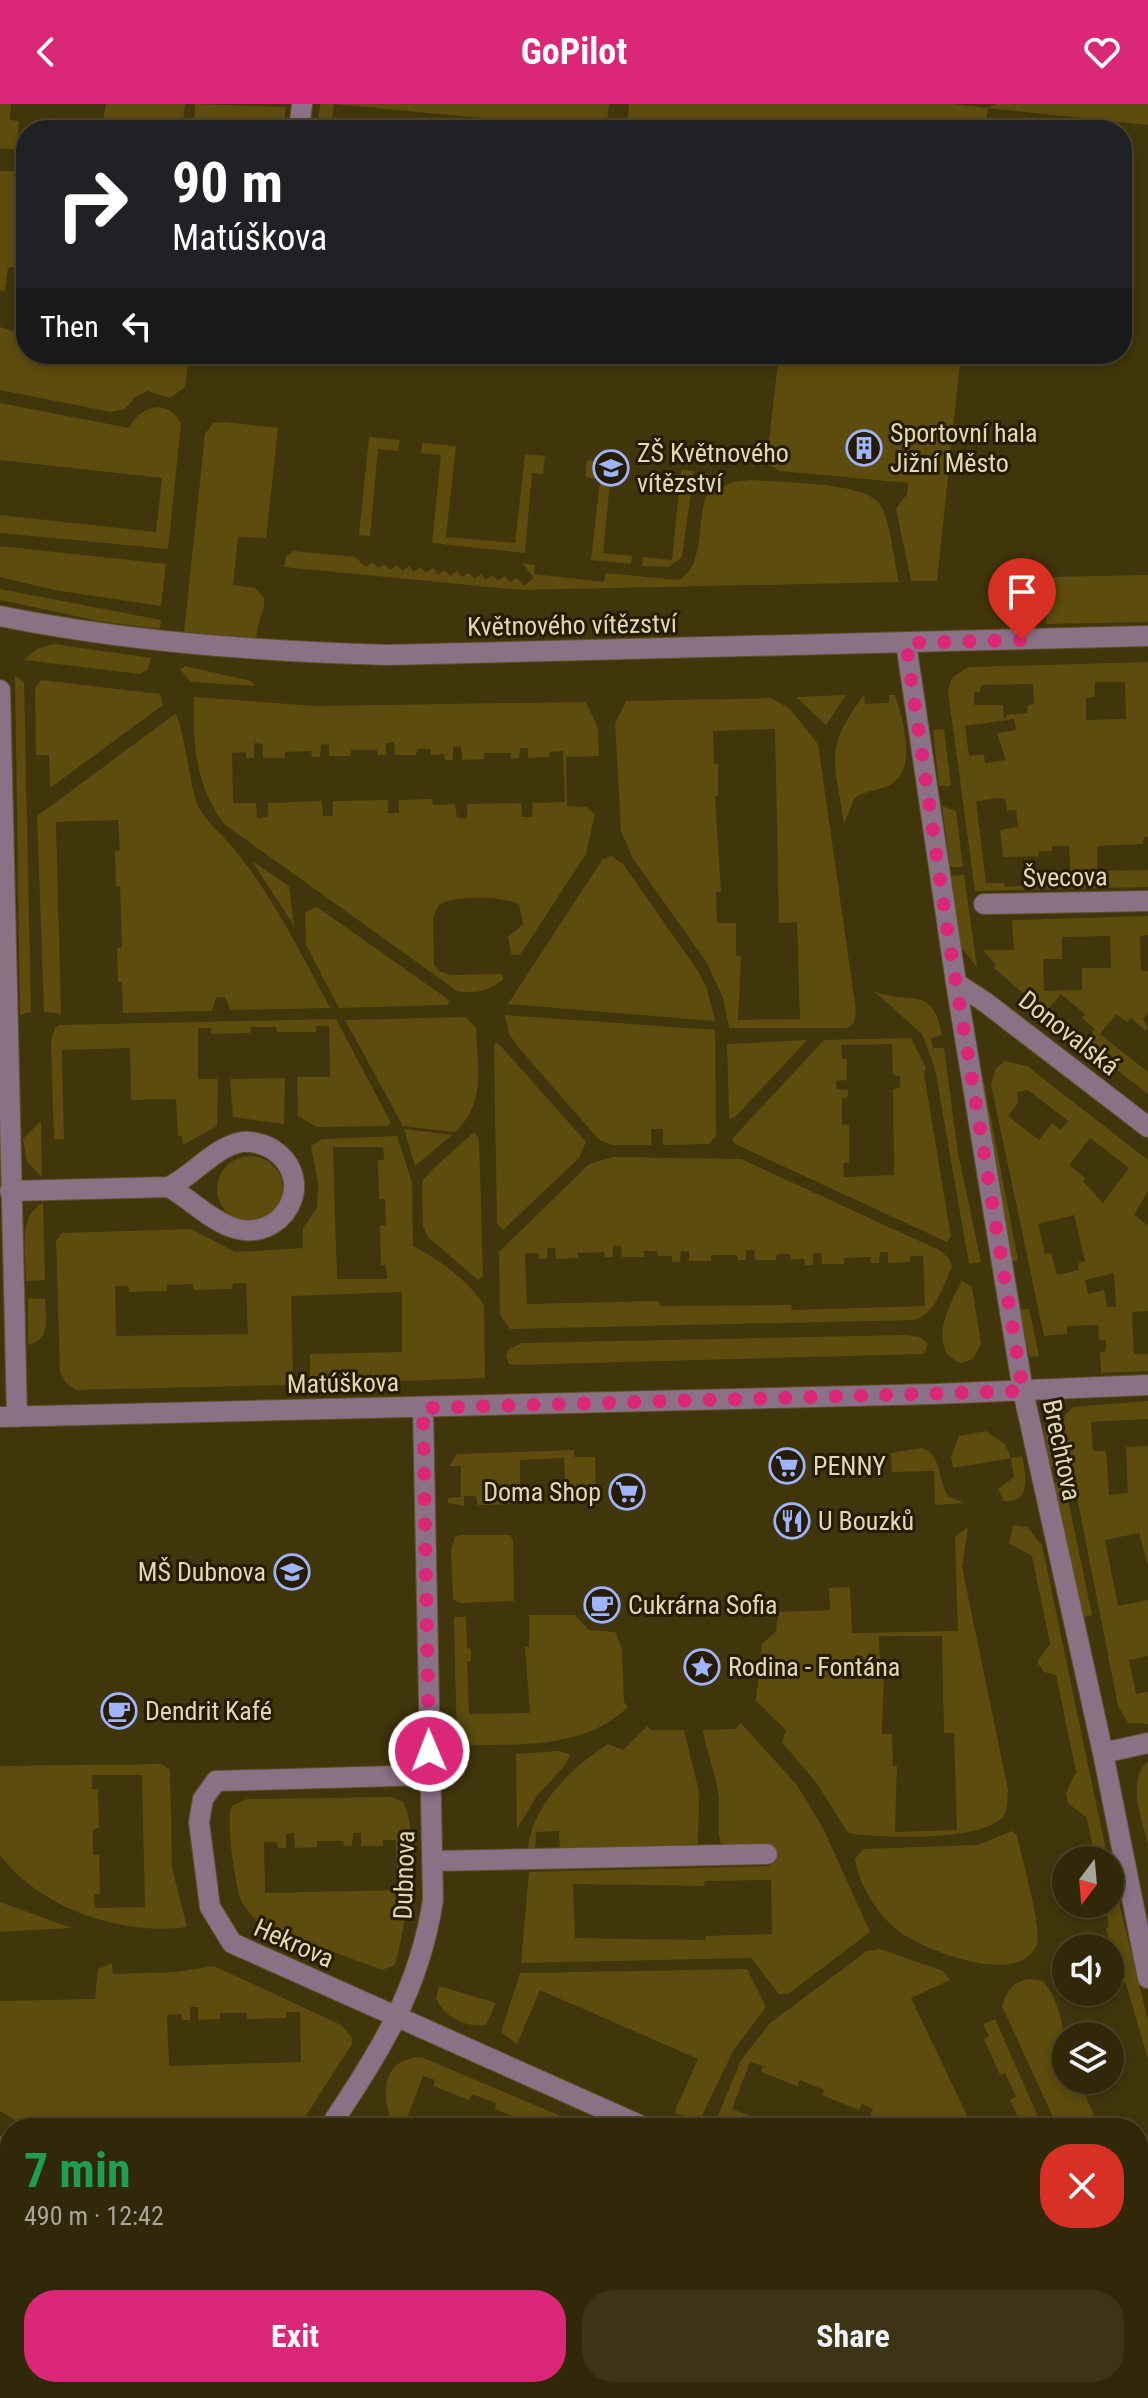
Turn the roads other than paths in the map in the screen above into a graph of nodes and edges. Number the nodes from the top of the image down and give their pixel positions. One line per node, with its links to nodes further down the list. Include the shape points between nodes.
1 (0, 616): 3 (street, Květnového vítězství, via 84,633 264,652 388,655)
2 (1148, 636): 3 (street, Květnového vítězství)
3 (906, 643): 7 (street, Brechtova)
4 (0, 690): 10 (street)
5 (1148, 901): 6 (street, Švecova)
6 (984, 904)
7 (956, 983): 8 (street, Donovalská); 12 (street, Brechtova)
8 (1148, 1127)
9 (169, 1187): 9 (street, via 232,1228 254,1232 276,1222 291,1205 296,1183 288,1160 267,1146 245,1142 224,1148); 10 (street)
10 (10, 1191): 14 (street)
11 (1148, 1385): 12 (street, Matúškova)
12 (1023, 1391): 13 (street, Matúškova); 16 (street, Brechtova)
13 (423, 1408): 14 (street, Matúškova); 17 (street, Dubnova)
14 (8, 1417)
15 (1148, 1743): 16 (street)
16 (1103, 1753): 20 (street, Brechtova)
17 (430, 1775): 19 (street, Dubnova); 21 (street, Hekrova, via 228,1778 216,1781 200,1810 210,1907 232,1943)
18 (767, 1854): 19 (street)
19 (434, 1861): 21 (street, Dubnova, via 427,1940)
20 (1148, 1978)
21 (396, 2019): 22 (street, Dubnova); 23 (street, Hekrova)
22 (335, 2118)
23 (623, 2118)

